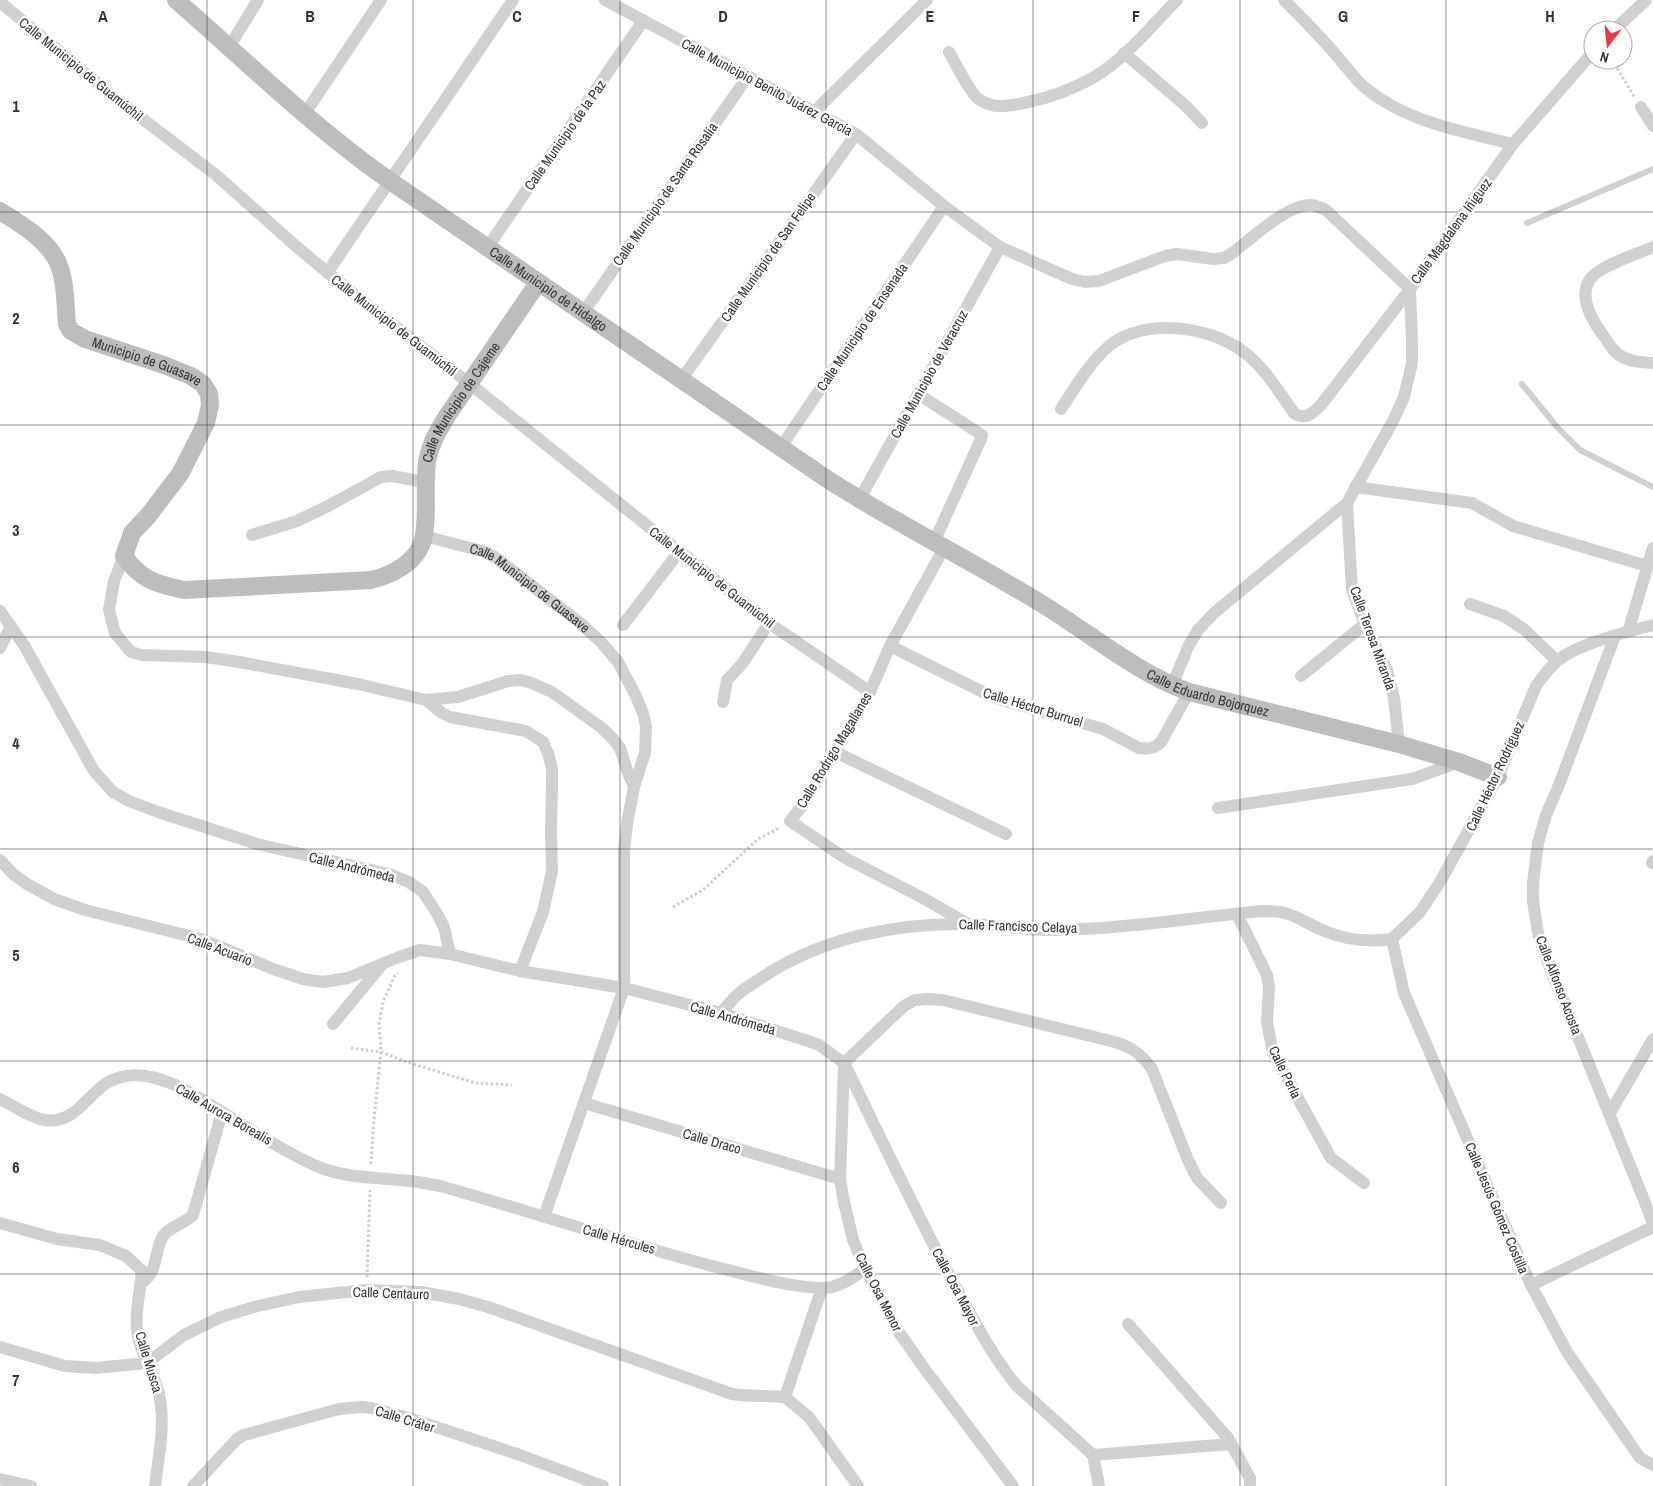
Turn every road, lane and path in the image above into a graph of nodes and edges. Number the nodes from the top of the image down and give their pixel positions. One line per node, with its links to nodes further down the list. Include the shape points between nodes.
1 (176, 0): 13 (street, Calle Municipio de Hidalgo)
2 (258, 0): 13 (street)
3 (381, 0): 21 (street)
4 (513, 0): 27 (street)
5 (604, 0): 12 (street, Calle Municipio Benito Juárez García)
6 (926, 0): 20 (street)
7 (1176, 0): 15 (street)
8 (1284, 0): 25 (street, via 1363,86 1381,100 1425,121)
9 (1646, 0): 11 (street)
10 (0, 2): 34 (street, Calle Municipio de Guamúchil, via 216,175)
11 (1625, 20)
12 (643, 21): 18 (street, Calle Municipio Benito Juárez García); 33 (street, Calle Municipio de la Paz)
13 (230, 47): 21 (street, Calle Municipio de Hidalgo)
14 (949, 52): 15 (street, via 978,99 999,106 1041,100 1066,91 1097,75)
15 (1124, 53): 22 (street)
16 (1583, 64): 25 (street, Calle Magdalena Iñiguez)
17 (1618, 70): 19 (path)
18 (748, 76): 20 (street, Calle Municipio Benito Juárez García); 37 (street, Calle Municipio de Santa Rosalía)
19 (1640, 107): 23 (street)
20 (815, 111): 24 (street, Calle Municipio Benito Juárez García)
21 (304, 115): 27 (street, Calle Municipio de Hidalgo)
22 (1202, 123)
23 (1653, 126)
24 (856, 134): 28 (street, Calle Municipio Benito Juárez García); 39 (street, Calle Municipio de San Felipe)
25 (1513, 144): 36 (street, Calle Magdalena Iñiguez)
26 (1653, 169): 30 (lane)
27 (390, 181): 33 (street, Calle Municipio de Hidalgo); 34 (street)
28 (944, 206): 31 (street, Calle Municipio Benito Juárez García); 44 (street, Calle Municipio de Ensenada)
29 (0, 211): 55 (street, Municipio de Guasave, via 39,239 57,260 67,324 72,331 85,339 191,376 203,384 209,394 206,423 180,474 132,533)
30 (1527, 223)
31 (1000, 247): 36 (street, Calle Municipio Benito Juárez García, via 1072,279 1099,281 1165,256 1224,258 1280,217 1295,208 1312,204 1326,210); 42 (street, Calle Municipio de Veracruz)
32 (1653, 247): 38 (street, via 1593,276 1586,290 1590,316 1614,351 1636,362)
33 (487, 248): 35 (street, Calle Municipio de Hidalgo)
34 (327, 273): 40 (street, Calle Municipio de Guamúchil)
35 (538, 283): 37 (street, Calle Municipio de Hidalgo); 40 (street, Calle Municipio de Cajeme)
36 (1410, 288): 43 (street, via 1321,405 1307,417 1294,414 1262,368 1243,351 1220,339 1176,327 1150,328 1111,344 1097,357); 46 (street, Calle Magdalena Iñiguez, via 1412,363 1404,397)
37 (583, 313): 39 (street, Calle Municipio de Hidalgo)
38 (1653, 363)
39 (681, 380): 44 (street, Calle Municipio de Hidalgo)
40 (470, 384): 45 (street, Calle Municipio de Cajeme, via 430,447); 54 (street, Calle Municipio de Guamúchil)
41 (1522, 384): 47 (lane, via 1580,450)
42 (918, 394): 48 (street, Calle Municipio de Veracruz); 52 (street, Calle Rodrigo Magallanes, via 982,435)
43 (1060, 409)
44 (781, 447): 48 (street, Calle Municipio de Hidalgo)
45 (425, 482): 50 (street, via 381,477 304,518); 51 (street, Calle Municipio de Cajeme)
46 (1356, 487): 49 (street, Calle Magdalena Iñiguez); 56 (street, via 1472,503 1513,526)
47 (1653, 487)
48 (859, 500): 52 (street, Calle Municipio de Hidalgo)
49 (1346, 502): 60 (street, Calle Teresa Miranda, via 1352,590); 70 (street, Calle Magdalena Iñiguez, via 1214,613 1188,647)
50 (252, 535)
51 (424, 536): 55 (street, via 417,553 408,563 389,575 371,580 184,590 147,579 134,570); 79 (street, Calle Municipio de Guasave, via 495,557 579,622 618,662 636,694 646,726 645,753)
52 (939, 545): 66 (street, Calle Rodrigo Magallanes); 70 (street, Calle Eduardo Bojorquez, via 1050,609 1130,663)
53 (1653, 548): 56 (street)
54 (679, 552): 59 (street, Calle Municipio de Guamúchil); 61 (street)
55 (124, 556): 73 (street, via 114,581 109,610 115,633 131,652 239,662 390,690)
56 (1647, 566): 64 (street)
57 (1470, 604): 68 (street, via 1504,616 1525,630)
58 (0, 610): 63 (street, Calle Andrómeda)
59 (769, 623): 71 (street, Calle Municipio de Guamúchil); 74 (street, via 742,664 727,680)
60 (1365, 624): 69 (street); 75 (street, Calle Teresa Miranda, via 1387,670)
61 (623, 625)
62 (1653, 625): 64 (street)
63 (12, 626): 67 (street); 88 (street, Calle Andrómeda, via 94,771 113,792 158,812 256,844 389,874 409,882 422,892 436,912 444,927)
64 (1628, 632): 65 (street)
65 (1615, 636): 68 (street, Calle Héctor Rodríguez, via 1573,651); 103 (street, Calle Alfonso Acosta, via 1546,815 1538,843 1533,883 1541,944)
66 (890, 646): 71 (street, Calle Rodrigo Magallanes); 72 (street, Calle Héctor Burruel, via 986,694 1103,729 1139,748 1150,749 1161,742)
67 (0, 648)
68 (1557, 661): 78 (street, Calle Héctor Rodríguez, via 1536,686)
69 (1301, 676)
70 (1172, 686): 72 (street, Calle Eduardo Bojorquez)
71 (870, 692): 76 (street, Calle Rodrigo Magallanes)
72 (1189, 692): 75 (street, Calle Eduardo Bojorquez)
73 (426, 700): 79 (street, via 458,697 508,681 520,680 538,685 580,712 613,739 620,748); 91 (street, via 450,717 526,731 543,742 548,753 552,769 552,871 544,912)
74 (723, 702)
75 (1399, 744): 77 (street, Calle Eduardo Bojorquez)
76 (835, 752): 81 (street, Calle Rodrigo Magallanes); 82 (street)
77 (1459, 762): 78 (street, Calle Eduardo Bojorquez); 80 (street, via 1412,779)
78 (1498, 777): 87 (street, Calle Héctor Rodríguez, via 1440,882 1420,912)
79 (634, 787): 92 (street, Calle Municipio de Guasave, via 624,851)
80 (1218, 808)
81 (790, 821): 84 (path, Calle Rodrigo Magallanes, via 758,839 703,890); 86 (street, via 845,858)
82 (1006, 834)
83 (0, 860): 89 (street, Calle Acuario, via 13,874 54,899 201,939 303,979 323,982 348,978)
84 (673, 907)
85 (1237, 914): 86 (street, Calle Francisco Celaya, via 1124,926 1046,930); 87 (street, Calle Francisco Celaya, via 1283,912 1337,935 1369,940); 106 (street, Calle Perla, via 1267,975 1267,1022 1273,1053 1331,1158)
86 (968, 924): 93 (street, Calle Francisco Celaya, via 922,925 873,932 838,942 802,955 769,973 737,994)
87 (1392, 939): 114 (street, Calle Jesús Gómez Costilla, via 1404,993)
88 (450, 954): 89 (street, Calle Acuario, via 420,950); 91 (street, Calle Andrómeda)
89 (382, 965): 94 (street)
90 (400, 970): 97 (path, via 383,1002 379,1023)
91 (520, 971): 92 (street, Calle Andrómeda)
92 (624, 988): 93 (street, Calle Andrómeda); 101 (street, Calle Municipio de Guasave)
93 (721, 1013): 98 (street, Calle Andrómeda, via 808,1040)
94 (334, 1024)
95 (1653, 1039): 103 (street)
96 (351, 1048): 97 (path)
97 (381, 1052): 99 (path, via 475,1083)
98 (844, 1063): 105 (street, Calle Osa Menor); 107 (street, via 904,1006 915,1000 928,999 1003,1014 1132,1048 1152,1069 1198,1178); 121 (street, Calle Osa Mayor, via 937,1252 988,1344 1018,1387)
99 (512, 1086)
100 (0, 1099): 102 (street, Calle Aurora Borealis, via 43,1120 62,1119 109,1081 134,1075 170,1083)
101 (584, 1103): 105 (street, Calle Draco); 109 (street, Calle Municipio de Guasave)
102 (222, 1112): 104 (street, Calle Aurora Borealis, via 314,1164 346,1176); 113 (street, via 193,1215 161,1239 152,1273)
103 (1610, 1113): 108 (street, Calle Alfonso Acosta)
104 (371, 1178): 109 (street, Calle Hércules, via 440,1186)
105 (840, 1179): 112 (street, Calle Osa Menor, via 853,1240)
106 (1364, 1183)
107 (1221, 1203)
108 (1651, 1209): 111 (street, Calle Alfonso Acosta)
109 (544, 1217): 115 (street, Calle Hércules, via 697,1262 779,1282)
110 (0, 1222): 113 (street, Calle Musca, via 56,1239 100,1245 126,1256 142,1272)
111 (1653, 1226): 114 (street)
112 (865, 1269): 115 (street, Calle Hércules, via 852,1279); 129 (street, Calle Osa Menor, via 896,1328)
113 (140, 1284): 118 (street, Calle Musca, via 136,1311 138,1336)
114 (1530, 1285): 122 (street, Calle Jesús Gómez Costilla, via 1567,1352 1640,1458)
115 (822, 1288): 119 (street)
116 (1128, 1324): 120 (street)
117 (0, 1347): 118 (street, via 65,1366 96,1368)
118 (147, 1363): 119 (street, Calle Centauro, via 184,1335 221,1317 254,1307 300,1297 366,1290 421,1292 488,1307 732,1394); 125 (street, Calle Musca, via 157,1385 161,1405 161,1438)
119 (785, 1397): 128 (street, via 809,1417)
120 (1231, 1444): 121 (street); 131 (street, via 1250,1478)
121 (1093, 1455): 130 (street)
122 (1653, 1465)
123 (0, 1479): 124 (street)
124 (31, 1486)
125 (154, 1486)
126 (193, 1486): 127 (street, Calle Cráter, via 244,1435 338,1409 362,1407 415,1420)
127 (603, 1486)
128 (858, 1486)
129 (1013, 1486)
130 (1099, 1486)
131 (1250, 1486)

